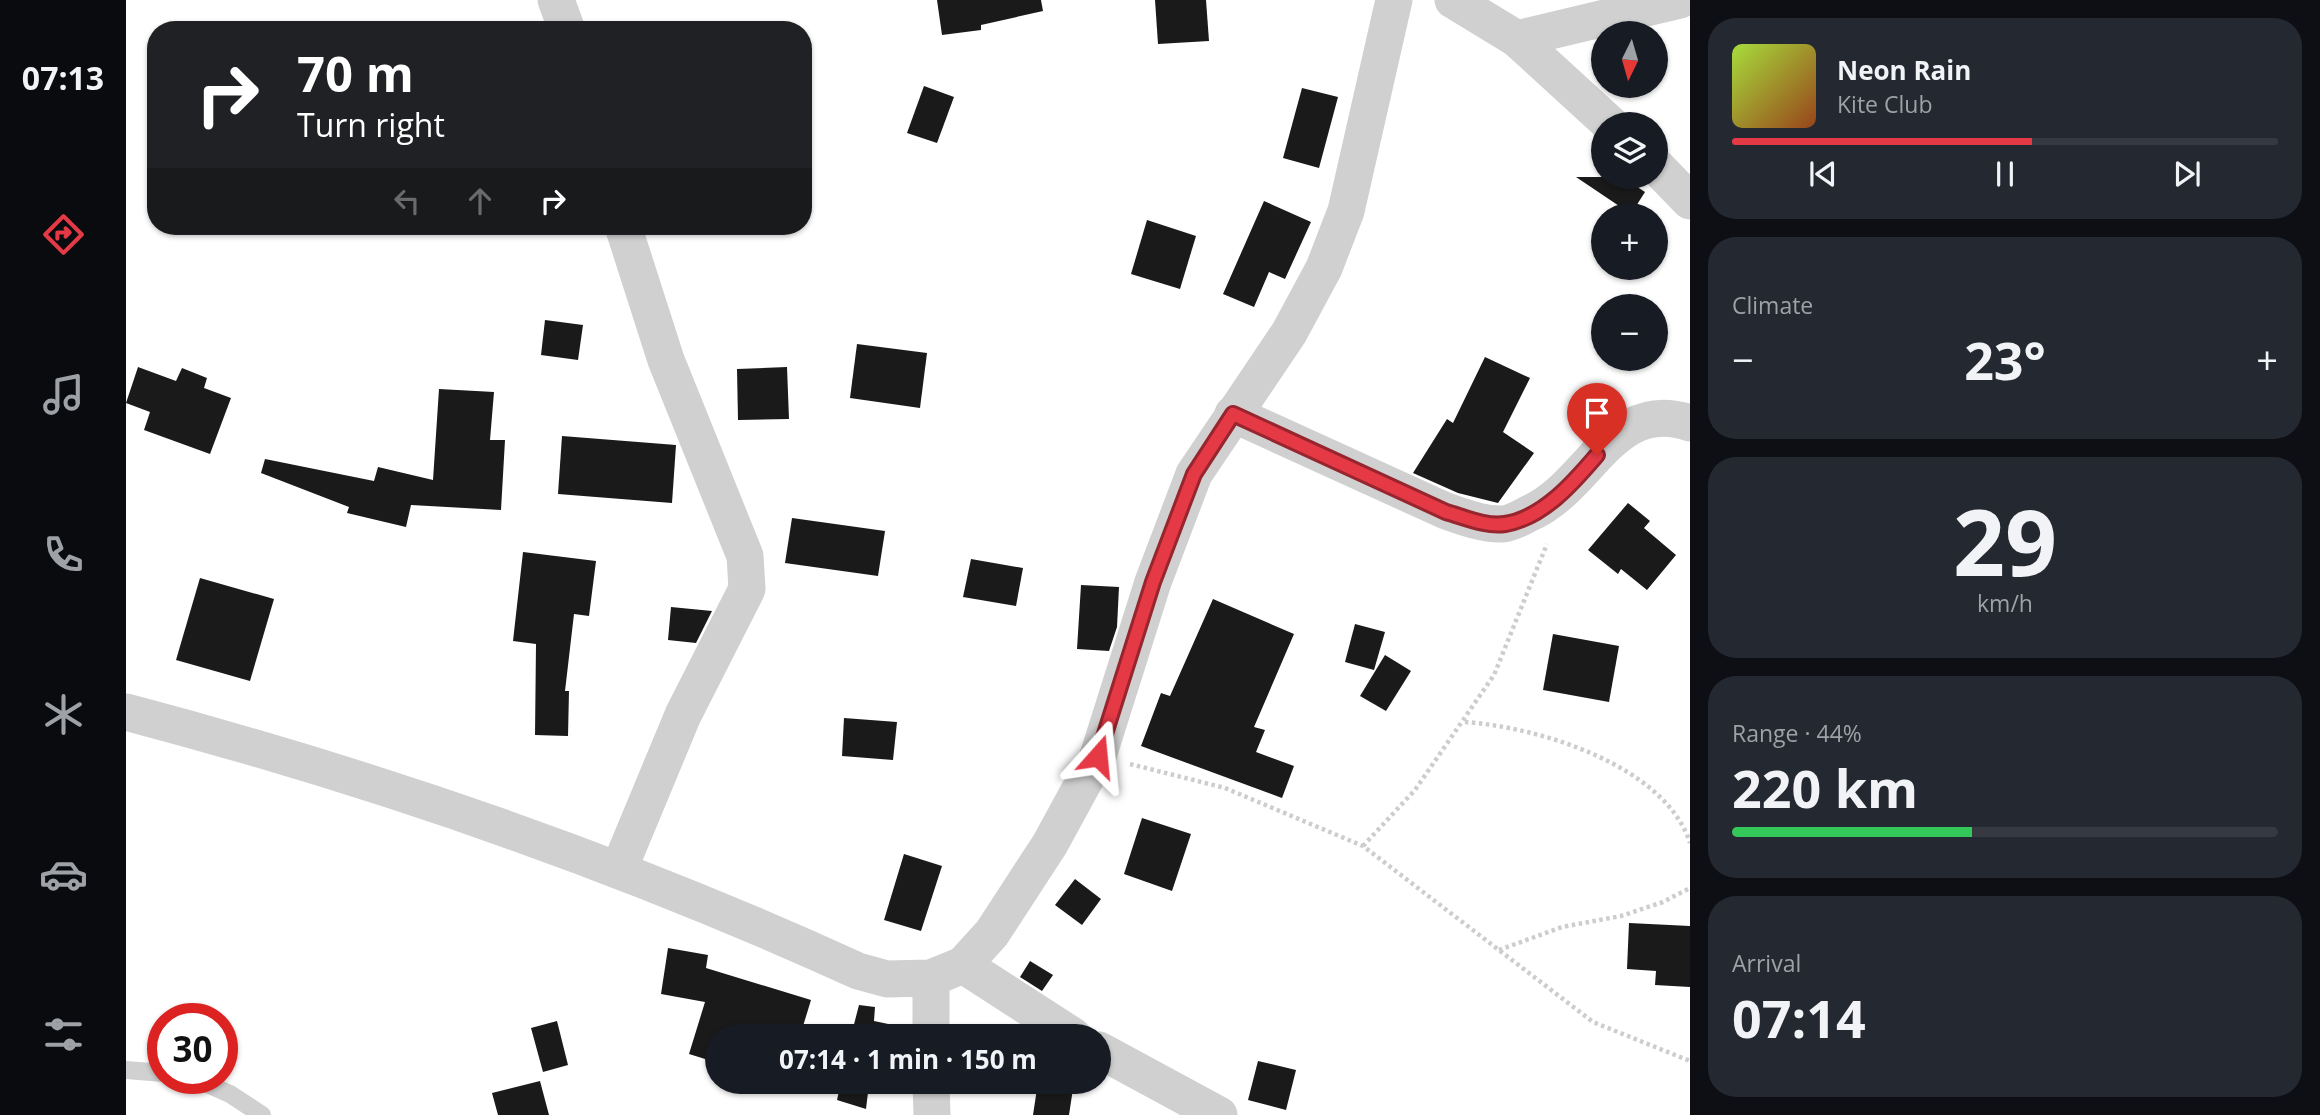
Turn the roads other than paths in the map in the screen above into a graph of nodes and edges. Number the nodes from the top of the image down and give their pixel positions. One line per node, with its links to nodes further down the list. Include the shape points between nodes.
1 (556, 0): 5 (street)
2 (1394, 0): 11 (street, via 1346,211 1324,268 1289,333)
3 (1453, 0): 6 (street)
4 (1680, 0): 6 (street)
5 (563, 21)
6 (1517, 39): 7 (street)
7 (1597, 112)
8 (1668, 178): 9 (street)
9 (1690, 201)
10 (626, 235): 14 (street, via 666,359 745,556 747,589 683,715)
11 (1233, 414): 12 (street, via 1446,512 1483,523 1506,524 1569,488 1627,427 1663,418); 15 (street, via 1194,474 1153,582 1098,756 992,933)
12 (1690, 423)
13 (126, 712): 14 (street, via 447,807)
14 (619, 869): 15 (street, via 858,971 887,979)
15 (947, 972): 16 (street); 17 (street)
16 (934, 1024)
17 (1049, 1024)
18 (1111, 1056): 25 (street)
19 (126, 1070): 20 (lane)
20 (147, 1072)
21 (230, 1094): 23 (lane)
22 (931, 1094): 24 (street)
23 (261, 1115)
24 (932, 1115)
25 (1219, 1115)

